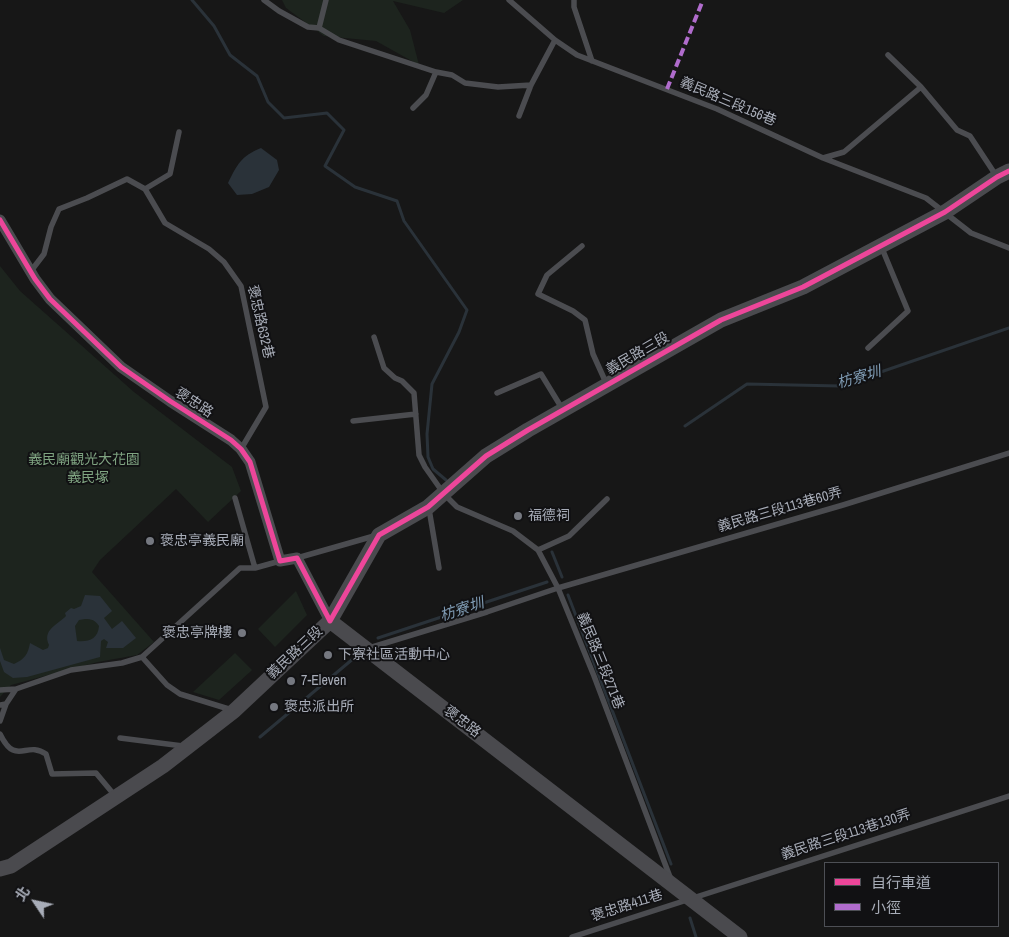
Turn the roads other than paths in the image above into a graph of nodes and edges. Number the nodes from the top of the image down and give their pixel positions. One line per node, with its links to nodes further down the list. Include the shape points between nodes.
1 (264, 0): 5 (lane, via 295,21)
2 (326, 0): 5 (lane)
3 (509, 0): 6 (lane, 義民路三段156巷)
4 (574, 0): 8 (lane)
5 (319, 28): 9 (lane, via 339,40)
6 (555, 40): 8 (lane, 義民路三段156巷); 10 (lane)
7 (888, 55): 11 (lane)
8 (592, 61): 15 (lane, 義民路三段156巷, via 717,109)
9 (436, 72): 10 (lane, via 465,83 498,87); 12 (lane, via 426,95)
10 (531, 85): 13 (lane)
11 (922, 87): 15 (lane, via 844,152); 16 (lane, via 957,130 970,136)
12 (413, 108)
13 (519, 116)
14 (179, 132): 17 (lane, via 170,174)
15 (823, 158): 18 (lane, 義民路三段156巷, via 926,198)
16 (1003, 174): 18 (main road, 義民路三段)
17 (145, 189): 23 (lane, via 127,178 59,209 44,254); 31 (lane, 褒忠路632巷, via 165,223 209,249 224,262 241,286 266,407)
18 (945, 212): 21 (main road, 義民路三段); 22 (lane, 義民路三段156巷, via 971,233)
19 (0, 220): 23 (street, 褒忠路)
20 (582, 246): 26 (lane, via 546,275 538,294 585,320 593,354)
21 (881, 246): 25 (lane, via 908,311); 26 (main road, 義民路三段, via 803,287 721,320)
22 (1009, 248)
23 (31, 271): 31 (street, 褒忠路, via 50,299 122,367)
24 (374, 338): 29 (lane, 義民路三段271巷, via 384,368 414,393)
25 (868, 348)
26 (607, 385): 28 (main road, 義民路三段)
27 (497, 393): 28 (lane, via 542,374)
28 (563, 410): 33 (main road, 義民路三段, via 486,456)
29 (416, 414): 30 (lane); 33 (lane, 義民路三段271巷, via 421,461)
30 (353, 421)
31 (241, 449): 40 (street, 褒忠路, via 250,462)
32 (1009, 453): 43 (lane, 義民路三段113巷60弄)
33 (444, 494): 36 (main road, 義民路三段); 38 (lane, 義民路三段271巷, via 457,507 513,531)
34 (235, 498): 41 (lane)
35 (607, 499): 38 (lane, via 569,536)
36 (428, 507): 37 (main road, 義民路三段); 42 (lane)
37 (378, 535): 39 (lane); 44 (main road, 義民路三段)
38 (538, 550): 43 (lane, 義民路三段271巷)
39 (297, 558): 40 (street); 44 (street, 褒忠路)
40 (280, 561): 41 (lane)
41 (255, 568): 46 (lane, via 240,568)
42 (439, 568)
43 (558, 588): 45 (lane, 義民路三段113巷60弄); 58 (lane, 義民路三段271巷)
44 (330, 621): 45 (main road, 褒忠路); 50 (main road, 義民路三段)
45 (366, 649): 58 (main road, 褒忠路)
46 (142, 657): 47 (lane, via 71,670); 50 (lane, via 167,685 180,694)
47 (16, 689): 48 (lane); 49 (lane)
48 (0, 690)
49 (3, 704): 51 (lane)
50 (234, 711): 54 (main road, 義民路三段)
51 (0, 721)
52 (0, 734): 55 (lane, via 10,750 38,750 46,754 52,774 56,776 96,773)
53 (120, 738): 54 (lane)
54 (188, 747): 55 (main road, 義民路三段)
55 (116, 796): 57 (main road, 義民路三段, via 11,866)
56 (1009, 796): 59 (lane, 義民路三段113巷130弄)
57 (0, 869)
58 (673, 886): 59 (main road, 褒忠路)
59 (691, 899): 60 (lane, 褒忠路411巷); 61 (main road, 褒忠路)
60 (572, 937)
61 (740, 937)

